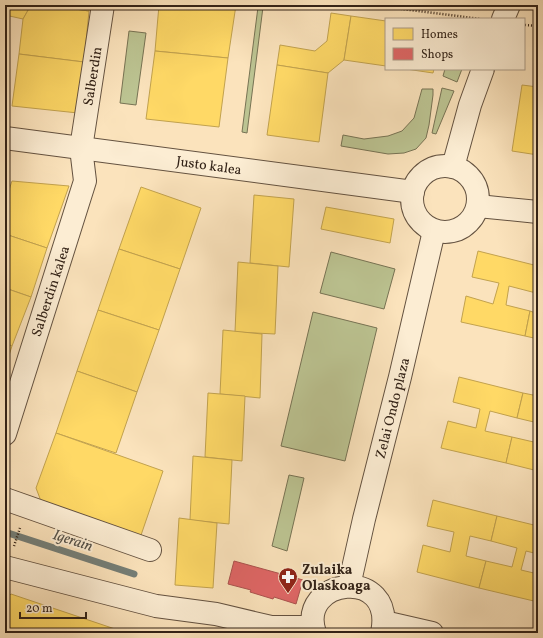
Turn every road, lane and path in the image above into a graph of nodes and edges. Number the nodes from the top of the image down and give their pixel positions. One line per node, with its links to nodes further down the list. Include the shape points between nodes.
1 (103, 5): 10 (street, Salberdin)
2 (371, 5): 4 (path)
3 (509, 5): 5 (street)
4 (473, 18)
5 (503, 18)
6 (525, 25): 7 (path)
7 (538, 26)
8 (483, 70): 11 (street, via 466,117)
9 (5, 138): 10 (street, Justo kalea)
10 (81, 148): 12 (street, Justo kalea); 16 (street, Salberdin kalea, via 85,181)
11 (453, 167): 12 (street, via 444,166 428,171 421,176); 13 (street, via 474,181 479,197)
12 (413, 192): 15 (street, via 416,216)
13 (478, 206): 14 (street); 15 (street, via 472,220 466,226 450,232)
14 (538, 212)
15 (434, 231): 22 (street, Zelai Ondo plaza)
16 (5, 434)
17 (5, 499): 20 (street)
18 (22, 522): 19 (path)
19 (14, 545)
20 (150, 550)
21 (5, 567): 24 (street, via 156,606 216,614 271,627)
22 (349, 586): 23 (street, via 359,587 375,597 384,613); 24 (street, via 339,587 322,598 313,617)
23 (383, 628): 25 (street)
24 (314, 630)
25 (432, 633)

